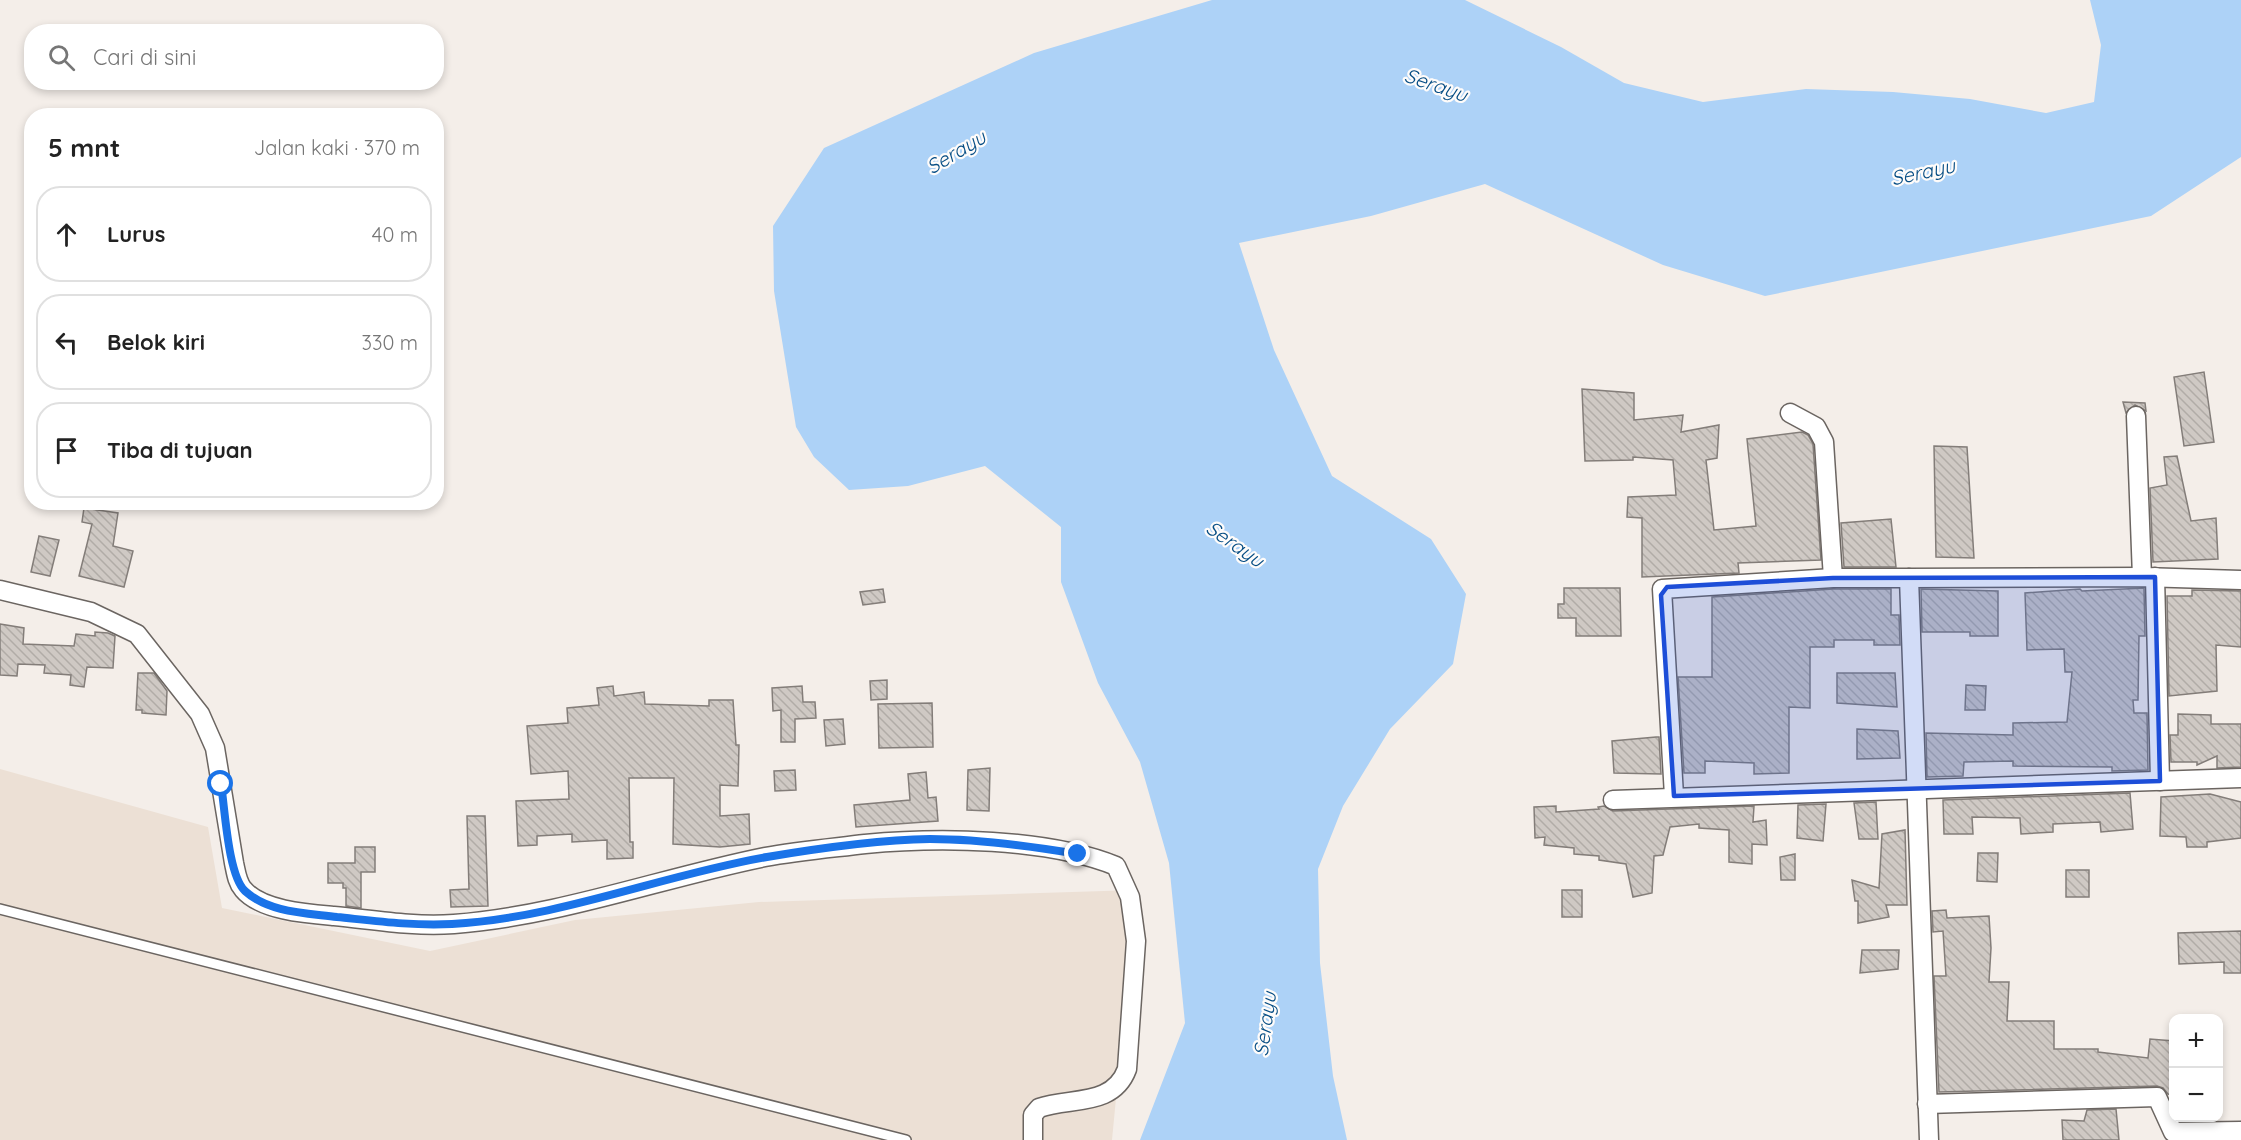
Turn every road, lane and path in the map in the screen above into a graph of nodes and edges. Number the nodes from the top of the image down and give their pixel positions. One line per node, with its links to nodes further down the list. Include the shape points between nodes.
1 (1790, 413): 4 (street, via 1816,427 1824,442)
2 (2136, 416): 3 (street)
3 (2149, 577): 5 (street); 6 (street); 9 (street)
4 (1833, 578): 5 (street); 11 (street, via 1662,589)
5 (1909, 578): 10 (street)
6 (2241, 580)
7 (0, 590): 17 (street, via 91,612 137,634 200,714 215,748 235,871 243,890 294,912 393,924 454,924 530,914 766,857 931,839 1025,846 1078,854 1116,866 1130,897 1136,941 1127,1069 1117,1088 1106,1096 1039,1108 1033,1115)
8 (2241, 778): 9 (street)
9 (2160, 781): 10 (street)
10 (1918, 788): 11 (street); 14 (street)
11 (1674, 796): 12 (street)
12 (1613, 800)
13 (0, 909): 16 (lane)
14 (1927, 1104): 15 (street, via 2157,1096 2173,1132); 18 (street)
15 (2241, 1131)
16 (906, 1140)
17 (1033, 1140)
18 (1929, 1140)

